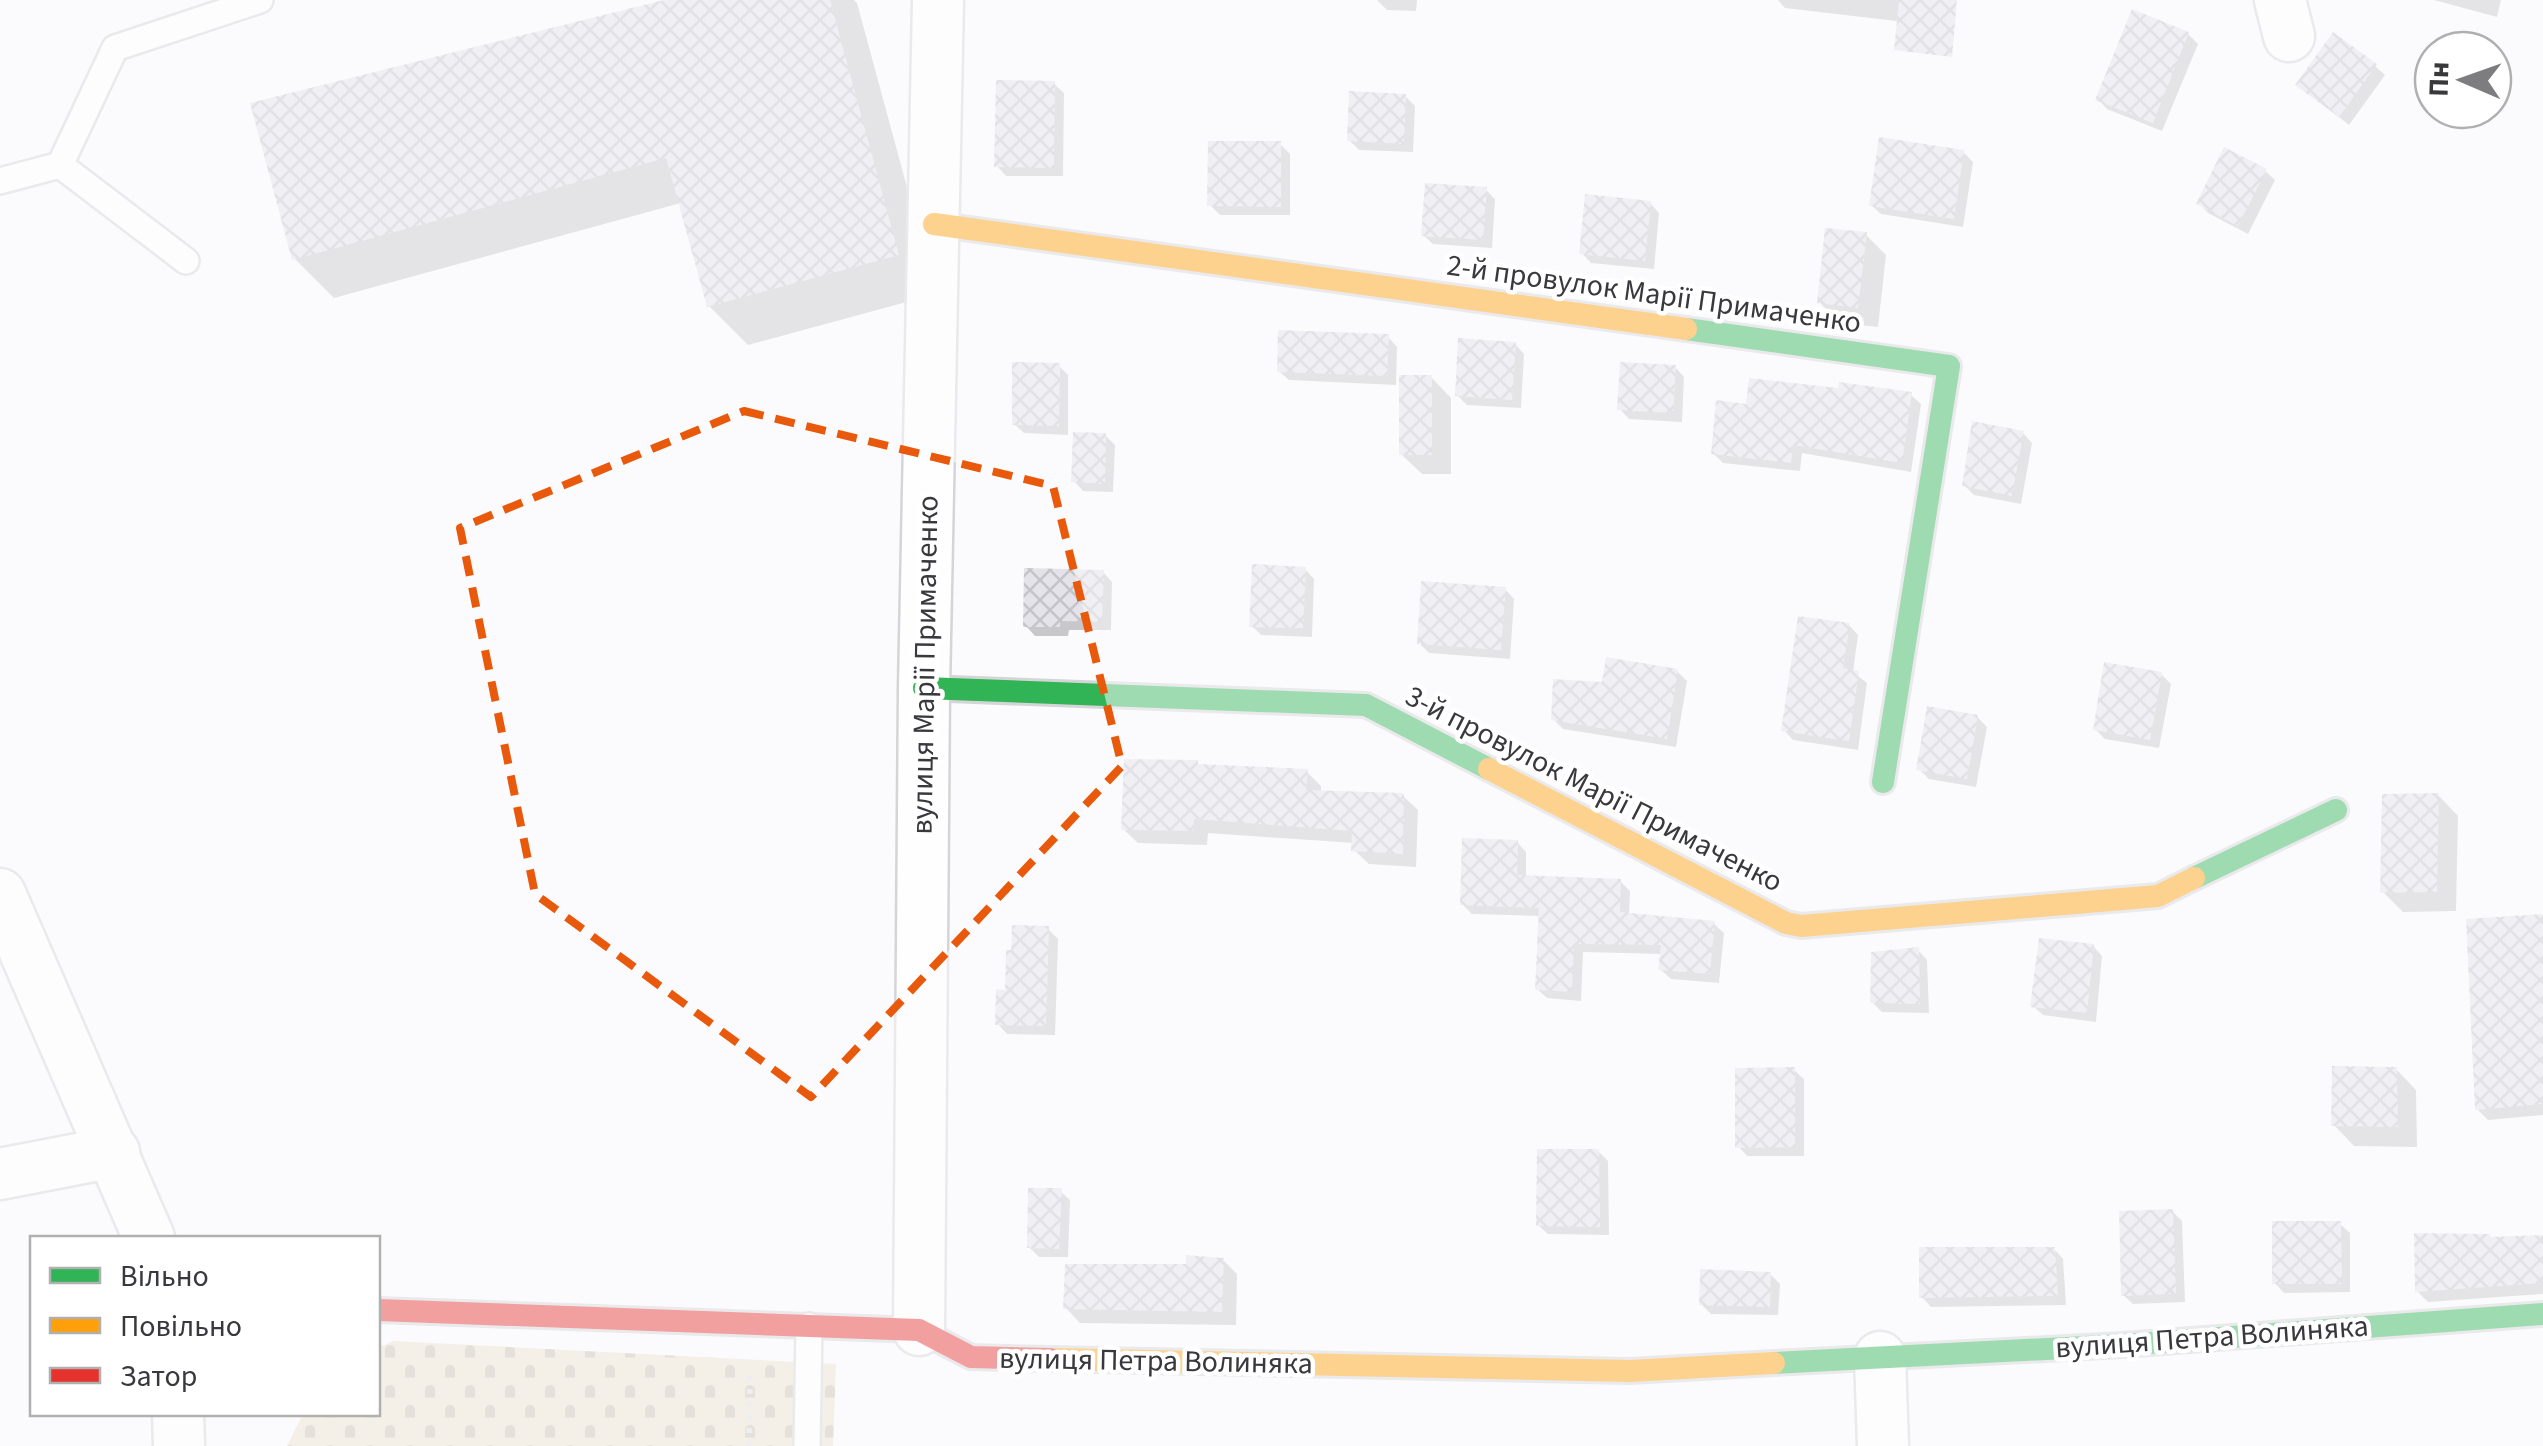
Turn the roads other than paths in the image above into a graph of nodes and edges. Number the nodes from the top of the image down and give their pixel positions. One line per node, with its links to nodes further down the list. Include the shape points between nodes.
1 (260, 0): 3 (lane, via 115,48)
2 (938, 0): 5 (street, вулиця Марії Примаченко)
3 (60, 165): 4 (lane); 6 (lane)
4 (0, 181)
5 (934, 224): 7 (street, вулиця Марії Примаченко); 8 (street, 2-й провулок Марії Примаченко, via 1949,366)
6 (186, 261)
7 (924, 688): 9 (street, 3-й провулок Марії Примаченко, via 1366,705 1801,926 2158,896); 17 (street, вулиця Марії Примаченко)
8 (1883, 782)
9 (2336, 810)
10 (0, 894): 11 (street)
11 (114, 1152): 12 (street); 13 (street)
12 (0, 1174)
13 (148, 1236)
14 (380, 1310): 16 (street, вулиця Петра Волиняка)
15 (2543, 1314): 18 (street, вулиця Петра Волиняка)
16 (809, 1326): 17 (street, вулиця Петра Волиняка); 21 (lane)
17 (918, 1330): 18 (street, вулиця Петра Волиняка, via 971,1357 1630,1370)
18 (1880, 1358): 22 (street)
19 (178, 1416): 20 (street)
20 (180, 1446)
21 (807, 1446)
22 (1883, 1446)

